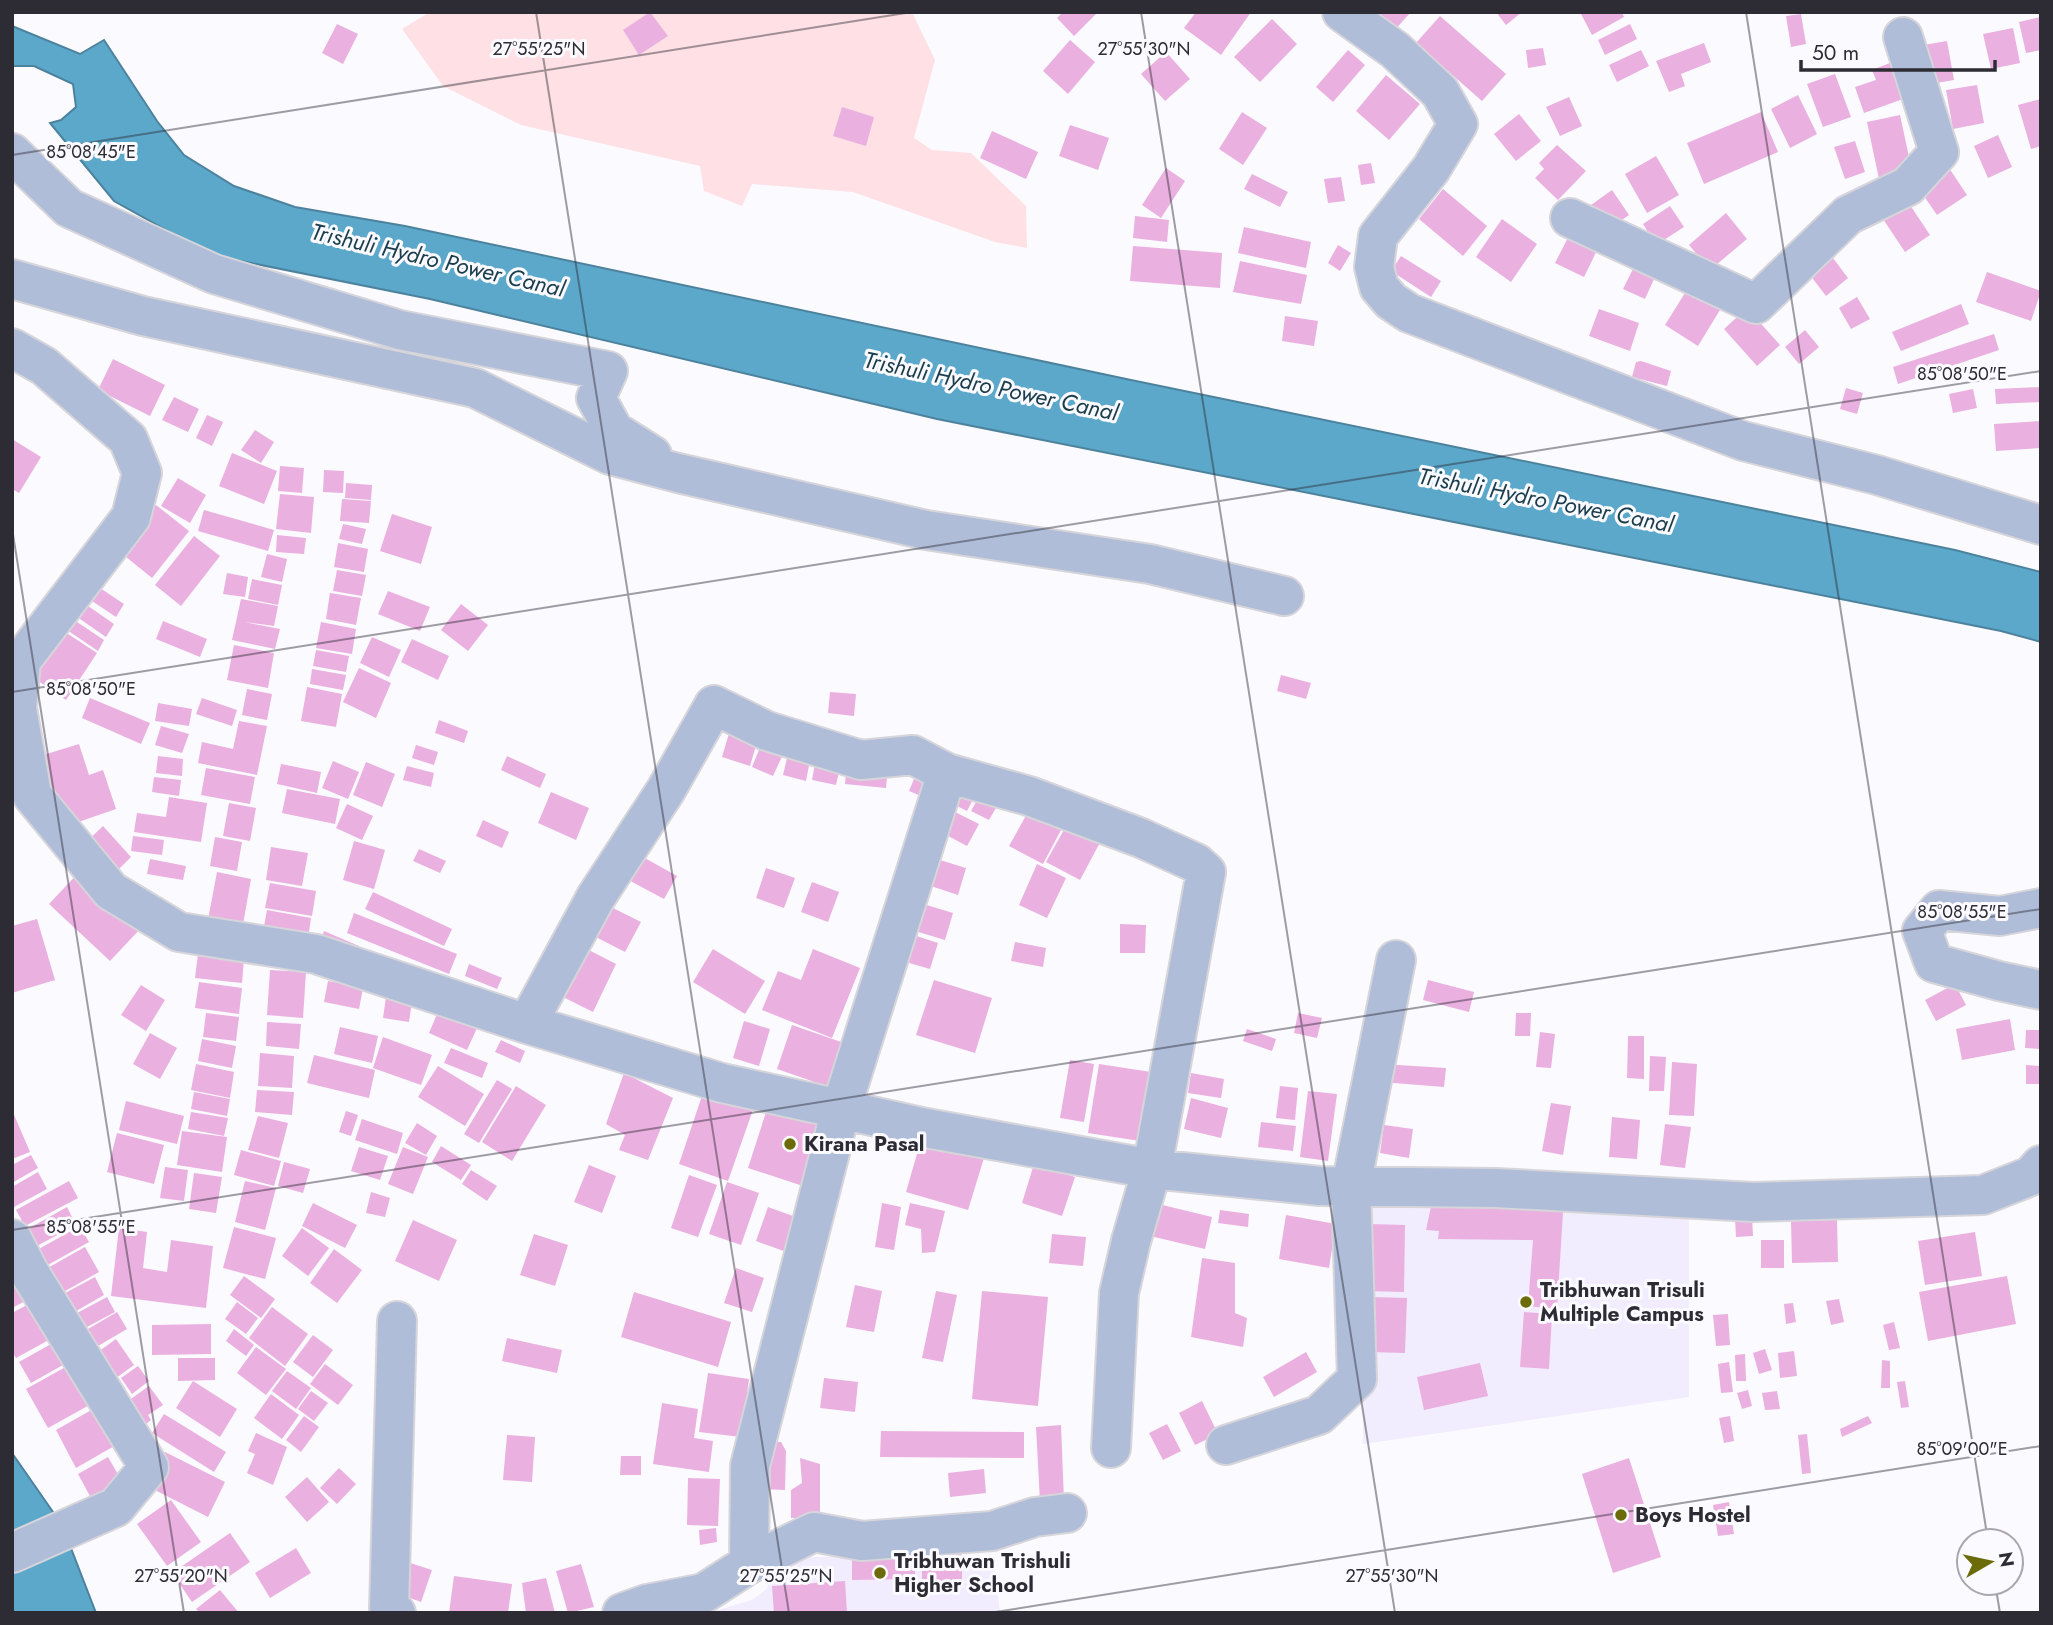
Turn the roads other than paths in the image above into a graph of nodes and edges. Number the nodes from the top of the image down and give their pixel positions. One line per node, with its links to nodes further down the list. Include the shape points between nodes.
1 (1342, 12): 8 (street, via 1395,50 1440,92 1458,124 1431,169 1378,236 1374,267 1379,287 1391,301 1433,323 1743,440)
2 (1903, 37): 4 (street, via 1939,152 1908,186 1848,215 1756,304)
3 (12, 153): 7 (street, via 69,208 214,274 400,330 608,371 596,398 614,431)
4 (1570, 218)
5 (12, 279): 7 (street, via 143,316 475,388 610,455)
6 (12, 348): 11 (street, via 44,366 128,439 142,473 131,517 20,661 17,708)
7 (678, 473): 9 (street, via 926,530 1150,564)
8 (2041, 525)
9 (1284, 596)
10 (947, 773): 15 (street, via 913,755 861,760 767,731 714,705 666,790 596,897); 16 (street); 18 (street, via 1029,796 1141,838 1206,872)
11 (22, 800): 15 (street, via 111,891 179,932 316,954)
12 (2041, 908): 14 (street, via 2000,916 1939,909 1922,931 1934,963)
13 (1396, 960): 19 (street)
14 (2041, 990)
15 (527, 1024): 16 (street, via 722,1083)
16 (841, 1109): 18 (street); 26 (street, via 750,1466)
17 (2041, 1165): 19 (street, via 2031,1177 1983,1195 1753,1202 1496,1188)
18 (1153, 1168): 19 (street); 23 (street, via 1119,1293)
19 (1350, 1186): 22 (street, via 1357,1379 1319,1415)
20 (12, 1239): 25 (street, via 149,1467 116,1507)
21 (397, 1321): 27 (street)
22 (1226, 1445)
23 (1111, 1448)
24 (1067, 1513): 26 (street, via 1035,1517 992,1531 862,1541 814,1532)
25 (12, 1553)
26 (749, 1564): 28 (street, via 704,1592)
27 (391, 1611)
28 (622, 1613)

